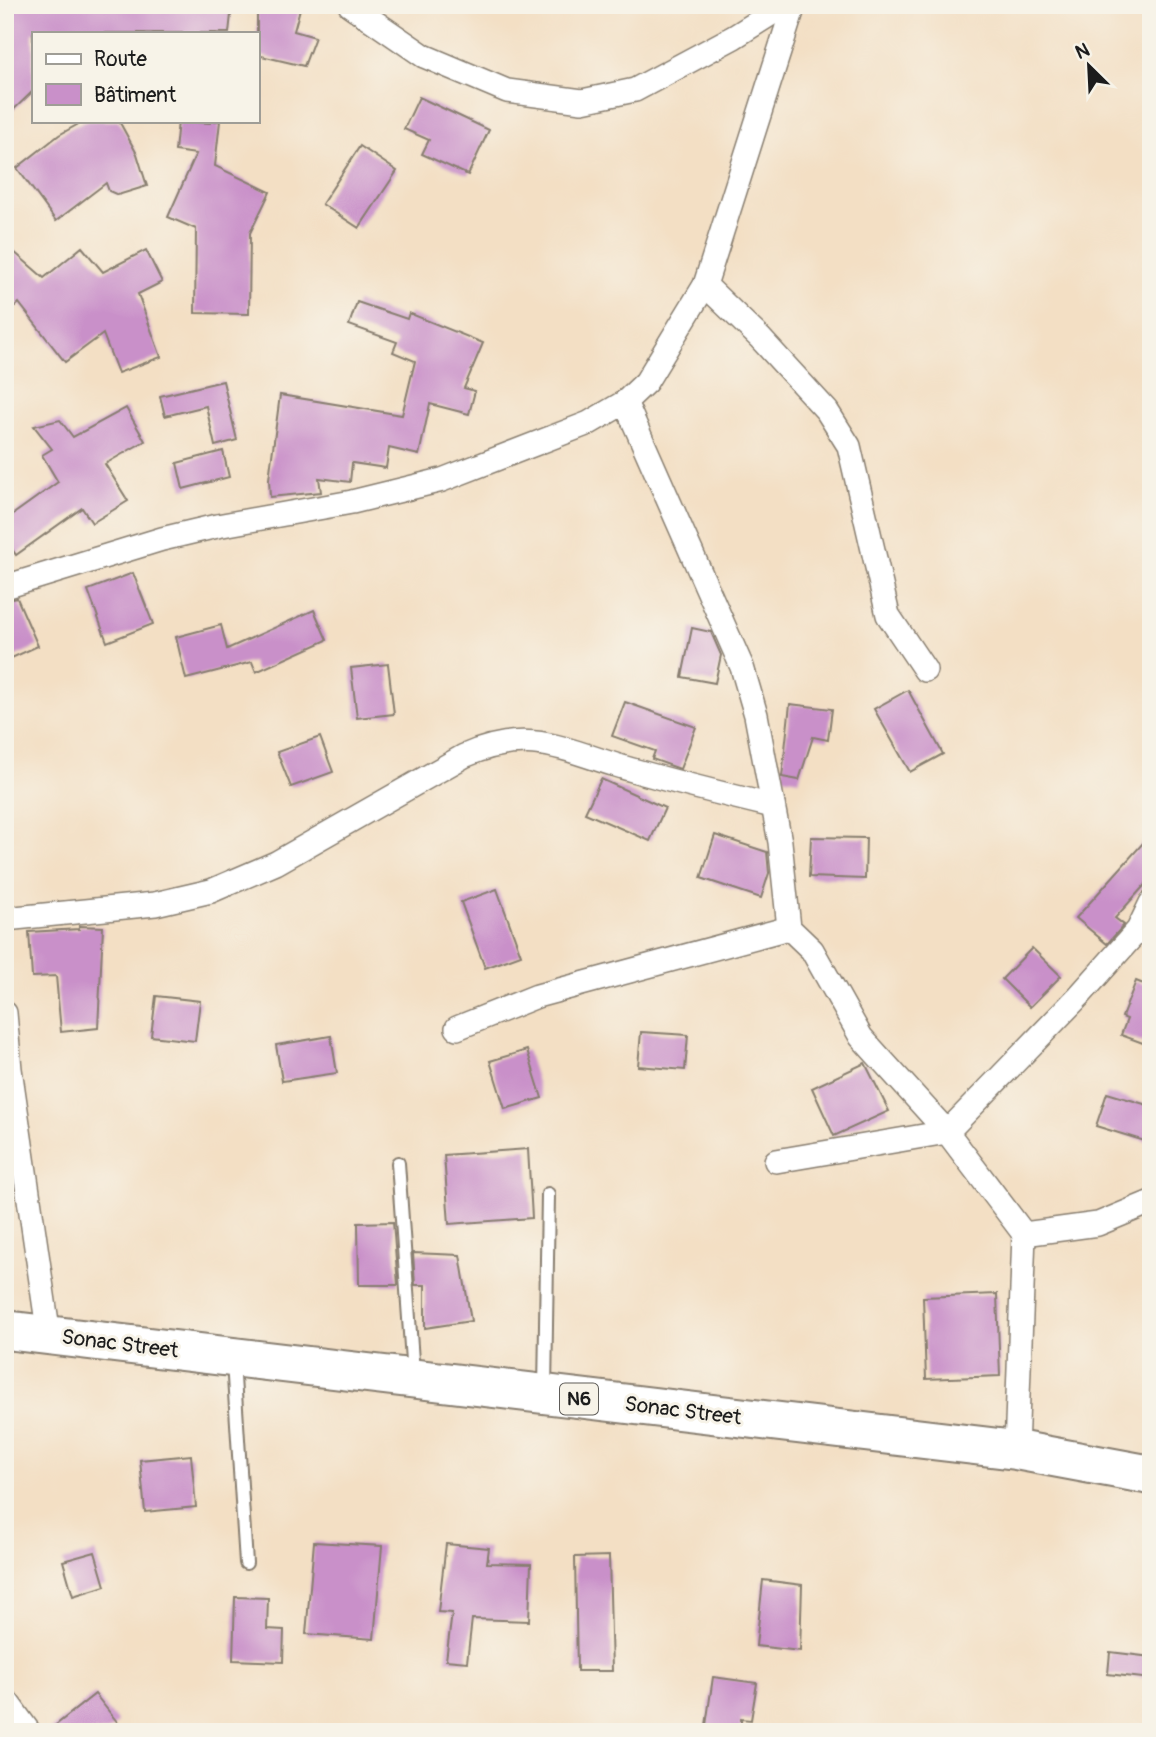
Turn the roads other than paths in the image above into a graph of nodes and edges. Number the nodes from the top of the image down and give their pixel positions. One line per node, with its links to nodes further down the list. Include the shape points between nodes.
1 (350, 5): 2 (street, via 424,56 507,91 582,101 635,90)
2 (785, 5)
3 (794, 5): 4 (street)
4 (705, 285): 5 (street, via 646,382); 7 (street, via 827,411 849,446 888,615)
5 (625, 402): 6 (street, via 589,422 442,480 162,539); 8 (street, via 742,667)
6 (5, 587)
7 (925, 670)
8 (773, 806): 10 (street, via 624,768 569,748 507,744 464,756 276,863 211,891 155,904); 11 (street)
9 (1151, 903): 14 (street, via 1138,930)
10 (5, 919)
11 (789, 928): 13 (street, via 537,996); 14 (street, via 812,950 861,1037)
12 (5, 1013): 21 (street)
13 (457, 1028)
14 (947, 1132): 15 (street); 19 (street)
15 (776, 1161)
16 (398, 1163): 23 (lane)
17 (548, 1194): 24 (lane)
18 (1151, 1202): 19 (street, via 1098,1224)
19 (1024, 1234): 25 (street)
20 (5, 1330): 21 (highway, Sonac Street / N6)
21 (49, 1336): 22 (highway, Sonac Street / N6)
22 (232, 1358): 23 (highway, Sonac Street / N6); 27 (lane)
23 (413, 1379): 24 (highway, Sonac Street / N6)
24 (545, 1395): 25 (highway, Sonac Street / N6)
25 (1016, 1450): 26 (highway, Sonac Street / N6)
26 (1151, 1475)
27 (246, 1563)
28 (5, 1699): 29 (street)
29 (29, 1732)

